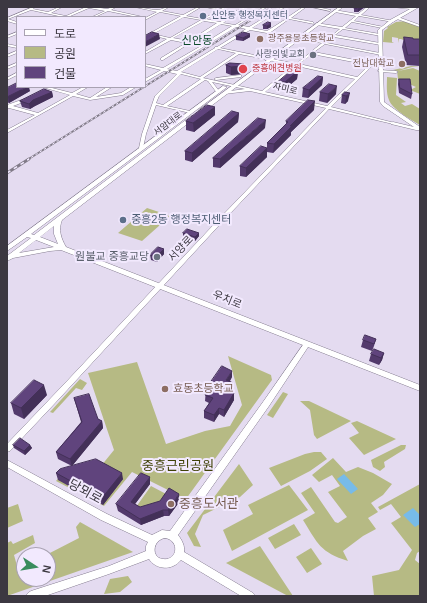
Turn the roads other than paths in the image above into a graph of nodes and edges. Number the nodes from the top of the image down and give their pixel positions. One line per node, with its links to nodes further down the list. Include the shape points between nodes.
1 (36, 7): 20 (street)
2 (61, 7): 25 (street)
3 (89, 7): 22 (street); 33 (street)
4 (115, 7): 22 (street)
5 (136, 7): 24 (street)
6 (168, 7): 24 (street)
7 (195, 7): 37 (street)
8 (200, 7): 37 (street)
9 (206, 7): 23 (street)
10 (226, 7): 23 (street)
11 (246, 7): 26 (street)
12 (266, 7): 28 (street)
13 (284, 7): 29 (street)
14 (305, 7): 40 (street)
15 (312, 7): 21 (street)
16 (341, 7): 21 (main road, 서암대로)
17 (369, 7): 30 (street)
18 (395, 7): 19 (main road); 38 (main road, via 402,13)
19 (416, 7): 38 (main road)
20 (30, 9): 25 (street); 41 (street)
21 (334, 9): 30 (street); 46 (main road, 서암대로)
22 (107, 10): 27 (street); 34 (street)
23 (222, 10): 26 (street); 42 (street)
24 (159, 11): 37 (street); 39 (street)
25 (48, 13): 31 (street); 32 (street)
26 (237, 13): 28 (street); 45 (street)
27 (128, 14): 35 (street); 36 (street)
28 (252, 15): 47 (street)
29 (270, 15): 40 (street); 50 (street)
30 (358, 15): 43 (street); 44 (street)
31 (47, 16)
32 (62, 16)
33 (69, 16)
34 (95, 16)
35 (124, 16)
36 (137, 16)
37 (182, 16): 42 (street); 55 (street)
38 (400, 17): 44 (main road); 48 (street)
39 (146, 18)
40 (288, 18): 46 (street); 52 (street)
41 (7, 20)
42 (204, 20): 45 (street); 60 (street)
43 (351, 21): 49 (street); 51 (street)
44 (393, 21): 49 (main road)
45 (220, 23): 47 (street); 62 (street)
46 (315, 24): 51 (street); 59 (main road, 서암대로); 61 (main road, 서암대로)
47 (236, 26): 50 (street); 65 (street)
48 (420, 26)
49 (382, 27): 56 (main road)
50 (248, 28): 52 (street); 66 (street)
51 (342, 28): 56 (street); 57 (street)
52 (268, 32): 59 (street)
53 (7, 33): 54 (street)
54 (16, 34): 58 (street)
55 (146, 34): 60 (street)
56 (380, 35): 64 (main road)
57 (333, 36): 63 (street); 64 (street)
58 (7, 37)
59 (294, 37): 71 (main road, 서암대로)
60 (171, 38): 62 (street); 67 (street)
61 (299, 38): 63 (street); 73 (main road, 서암대로)
62 (189, 42): 65 (street); 72 (street)
63 (324, 43): 69 (street); 70 (street)
64 (380, 44): 70 (main road)
65 (203, 45): 77 (street)
66 (216, 48): 68 (street); 79 (street)
67 (146, 52)
68 (238, 53): 71 (street); 81 (street)
69 (312, 53): 74 (street); 75 (street)
70 (380, 54): 78 (main road)
71 (264, 58): 80 (main road, 서암대로)
72 (162, 59)
73 (269, 59): 74 (street); 80 (main road, 서암대로)
74 (296, 65): 82 (street); 91 (street)
75 (371, 65): 78 (street); 82 (street, 서양로)
76 (146, 66): 77 (street, 자미로)
77 (164, 69): 79 (street, 자미로); 83 (street)
78 (380, 70): 78 (street, via 394,72); 103 (main road, via 382,102)
79 (178, 73): 81 (street, 자미로); 96 (street, via 160,93)
80 (242, 77): 84 (street); 85 (main road, 서암대로); 90 (street)
81 (202, 78): 84 (street, 자미로); 97 (street)
82 (358, 78): 99 (street, 서양로)
83 (146, 80)
84 (209, 80): 85 (street, 자미로); 92 (street)
85 (231, 85): 90 (street, 자미로); 92 (main road, 서암대로)
86 (46, 88): 93 (street)
87 (84, 88): 93 (street)
88 (108, 88): 95 (street)
89 (132, 88): 95 (street, via 122,94)
90 (254, 90): 91 (street, 자미로); 92 (street)
91 (263, 92): 99 (street, 자미로)
92 (221, 93): 101 (main road, 서암대로); 108 (main road, 서암대로)
93 (72, 95): 95 (street); 102 (street)
94 (31, 97): 98 (street)
95 (90, 99)
96 (155, 104): 97 (street, 서암대로); 107 (street)
97 (164, 106): 101 (street, 서암대로)
98 (9, 107): 100 (street); 102 (street)
99 (328, 108): 104 (street, 자미로); 114 (street, 서양로)
100 (7, 111)
101 (189, 112): 107 (main road, 서암대로)
102 (38, 114): 106 (street)
103 (399, 115): 104 (main road, via 401,120); 105 (main road)
104 (393, 123): 105 (main road, 자미로)
105 (420, 129)
106 (7, 132)
107 (141, 148): 109 (main road, 서암대로)
108 (60, 219): 110 (main road, 서암대로); 112 (main road, via 56,226 59,241)
109 (26, 234): 110 (main road, 우치로); 111 (main road, 서암대로)
110 (35, 238): 112 (main road, 우치로); 113 (main road, 서암대로)
111 (7, 248)
112 (64, 249): 113 (main road, via 18,254); 114 (main road, 우치로)
113 (7, 259)
114 (160, 286): 115 (main road, 우치로); 117 (street, 서양로)
115 (307, 344): 116 (main road, 우치로); 119 (street)
116 (420, 388)
117 (7, 449)
118 (7, 463): 120 (street, 당뫼로, via 104,517)
119 (172, 536): 120 (street, via 164,534); 122 (street, via 180,545)
120 (153, 540): 121 (street, via 149,549)
121 (150, 554): 122 (street, via 154,560 163,564 172,561); 123 (street)
122 (179, 554): 124 (street)
123 (31, 596)
124 (250, 596)

